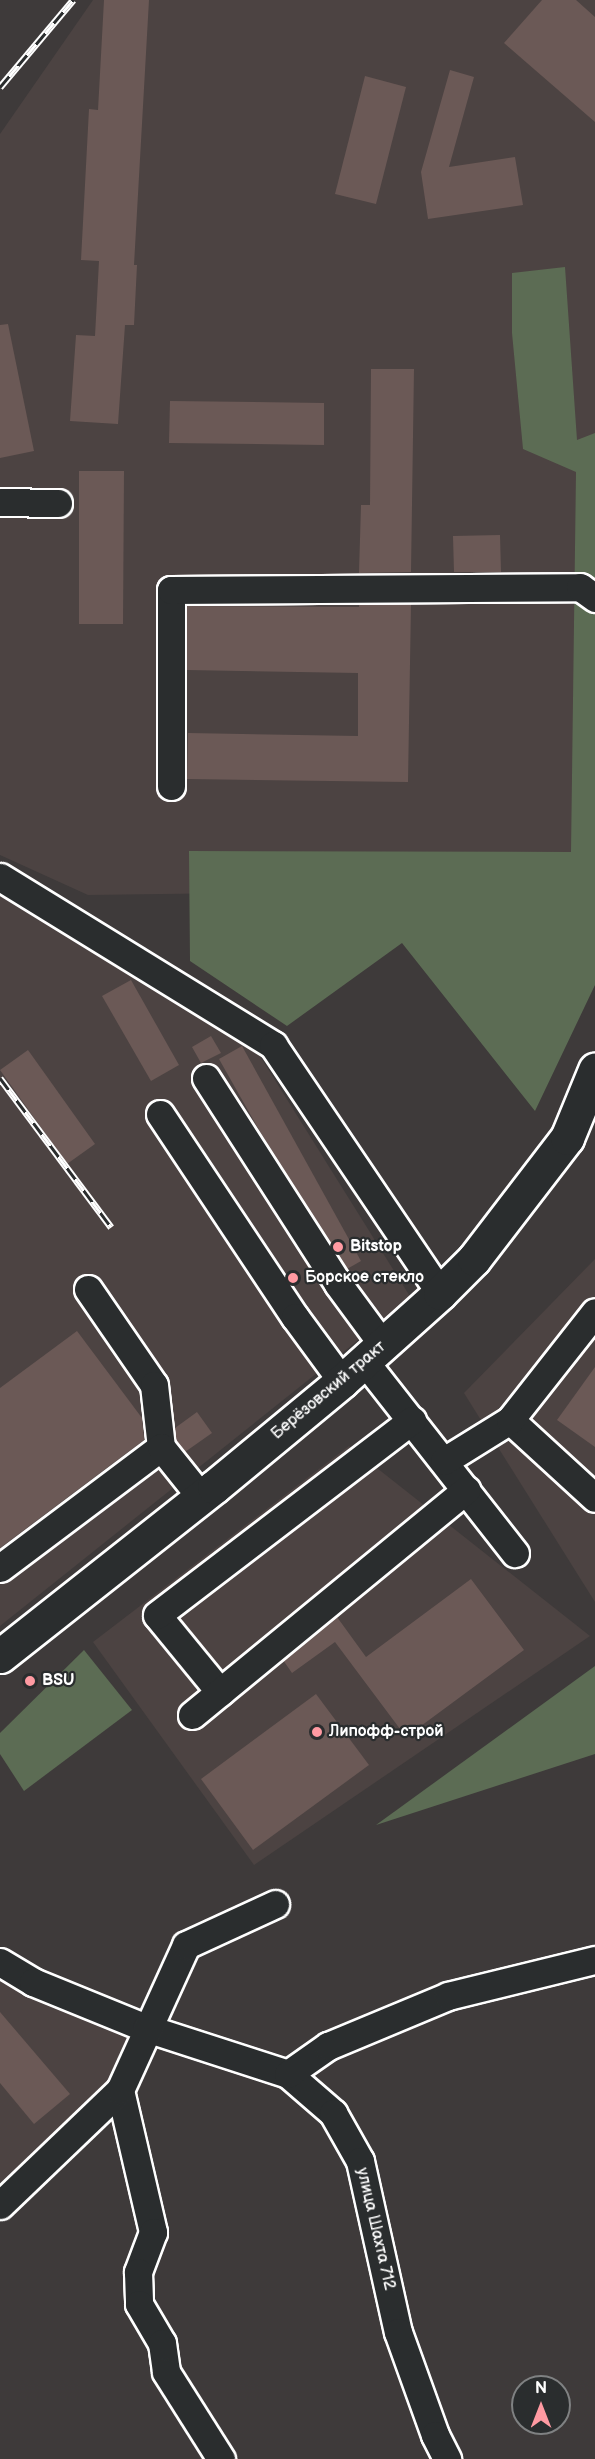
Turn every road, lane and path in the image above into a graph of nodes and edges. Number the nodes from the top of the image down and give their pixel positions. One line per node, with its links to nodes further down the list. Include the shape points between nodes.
1 (0, 502): 2 (street)
2 (58, 502)
3 (595, 598): 4 (street, via 580,587 171,590)
4 (171, 786)
5 (0, 877): 10 (street, via 273,1045)
6 (595, 1070): 10 (main road, Берёзовский тракт, via 567,1138 474,1259)
7 (206, 1078): 12 (street, via 338,1284)
8 (160, 1114): 12 (street, via 295,1317)
9 (88, 1289): 15 (street, via 154,1385)
10 (440, 1293): 12 (main road, Берёзовский тракт)
11 (595, 1312): 14 (street)
12 (363, 1363): 13 (street); 18 (main road, Берёзовский тракт)
13 (412, 1420): 16 (street); 23 (street, via 157,1615)
14 (510, 1420): 16 (street); 19 (street)
15 (161, 1447): 18 (street); 21 (street)
16 (444, 1461): 17 (street)
17 (466, 1490): 20 (street); 23 (street)
18 (201, 1497): 22 (main road, Берёзовский тракт)
19 (595, 1498)
20 (515, 1553)
21 (0, 1568)
22 (0, 1656)
23 (220, 1692): 24 (street)
24 (192, 1715)
25 (275, 1904): 28 (street, via 186,1945)
26 (595, 1960): 29 (street, via 448,1995 328,2046)
27 (0, 1962): 28 (street, улица Шахта 712, via 33,1982)
28 (146, 2028): 29 (street, улица Шахта 712); 30 (street)
29 (288, 2074): 33 (street, улица Шахта 712, via 333,2113 360,2161 398,2332)
30 (120, 2090): 31 (street); 32 (street, via 153,2232 138,2272 139,2304 162,2343 166,2372)
31 (0, 2205)
32 (221, 2459)
33 (447, 2459)

